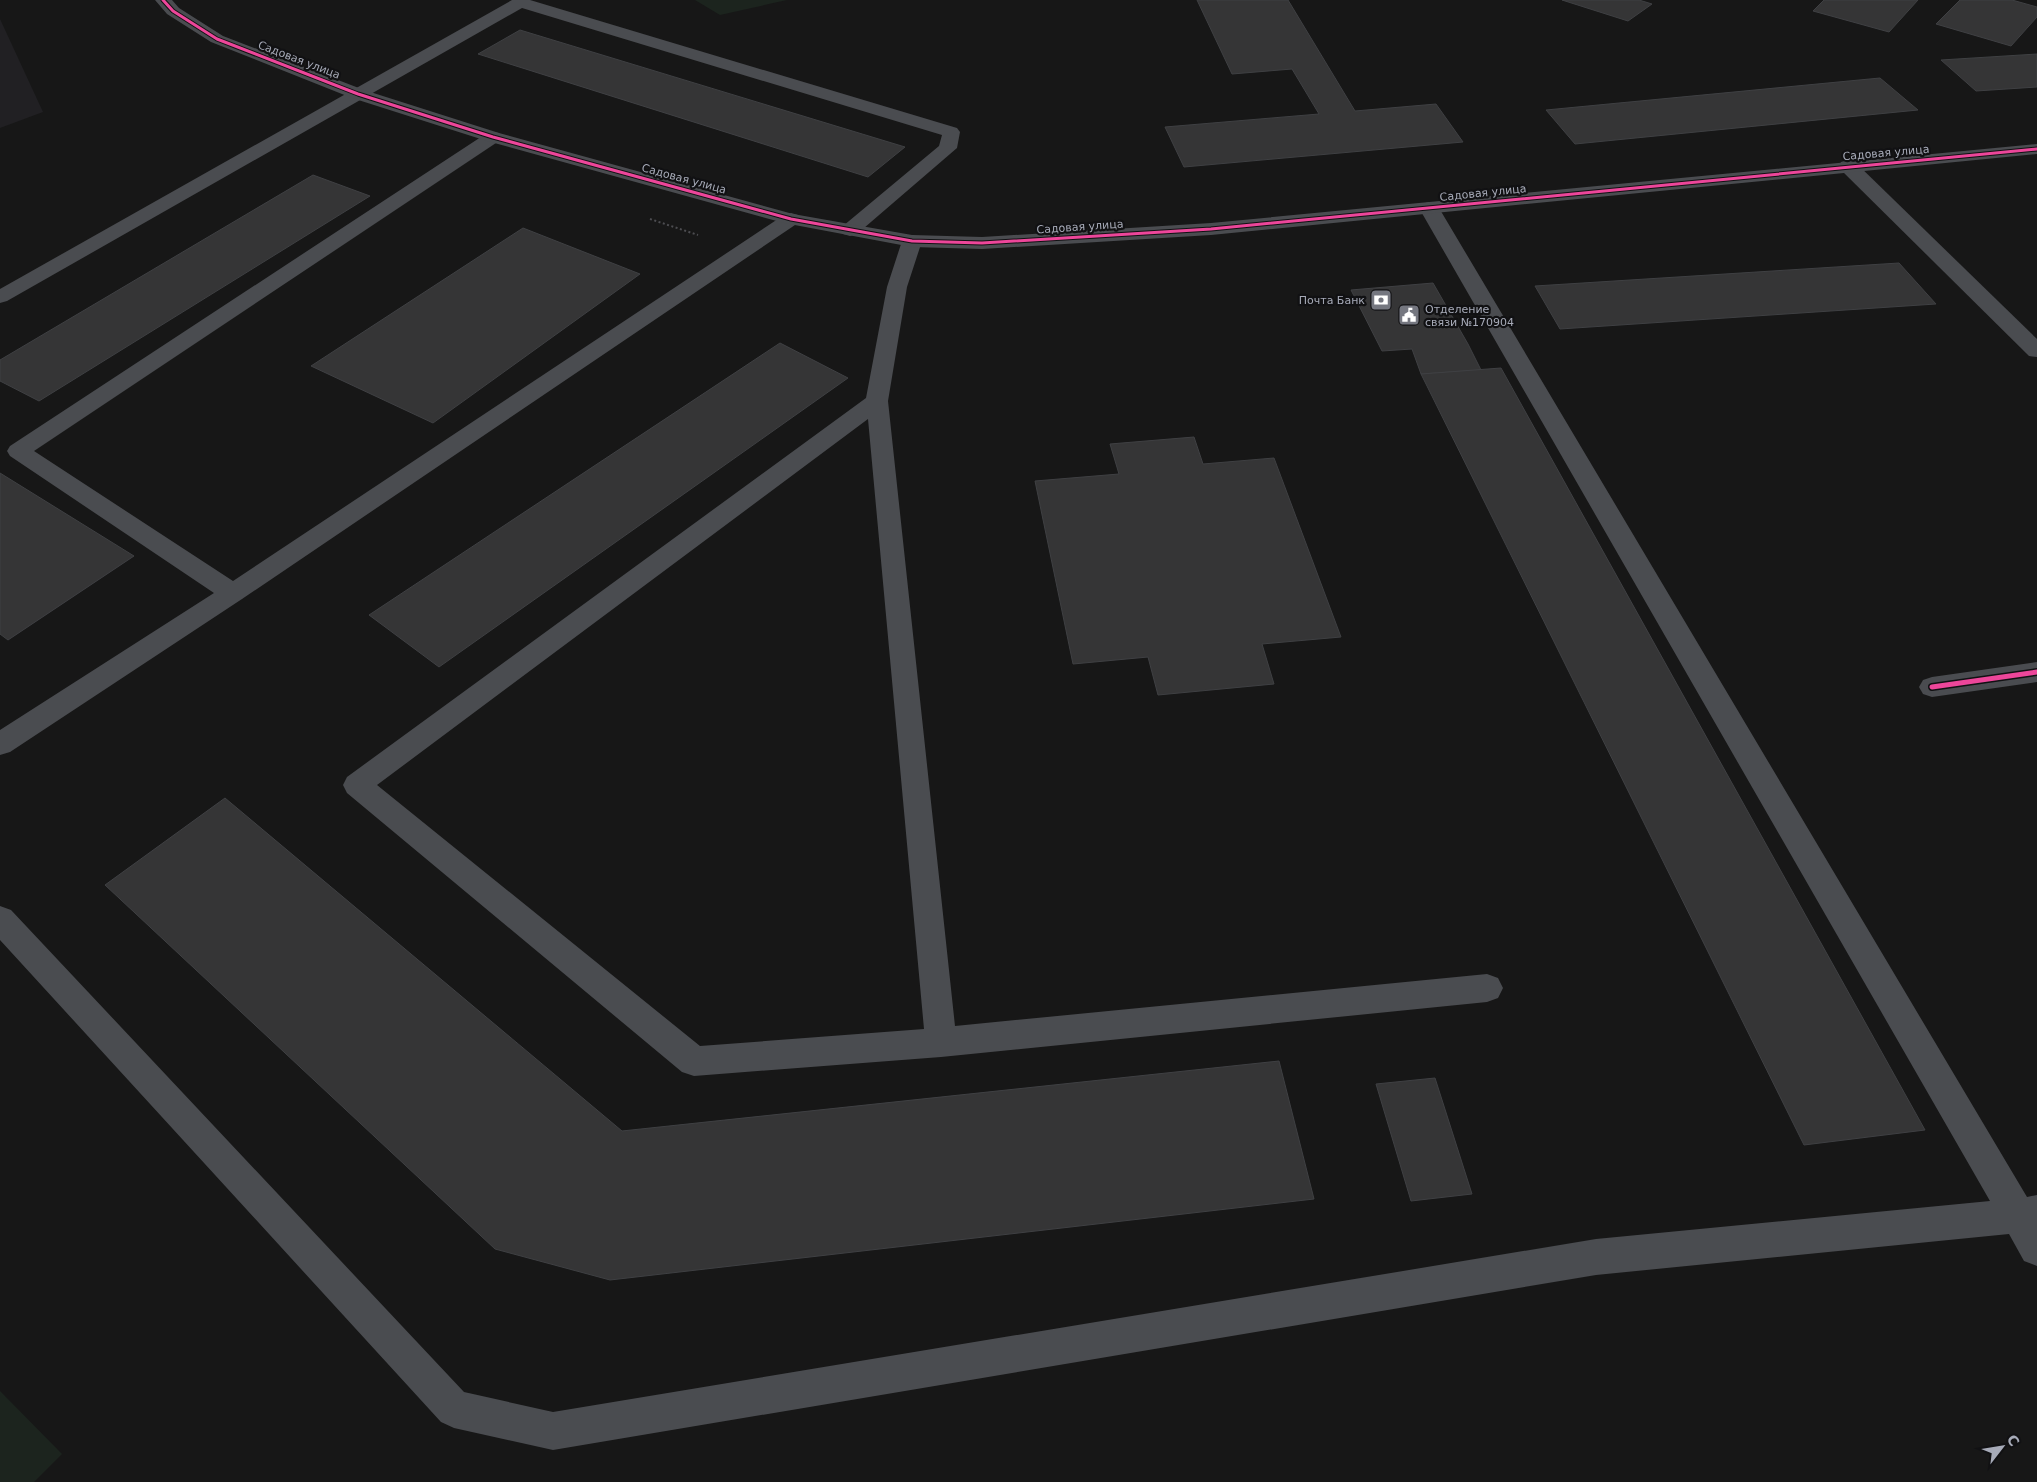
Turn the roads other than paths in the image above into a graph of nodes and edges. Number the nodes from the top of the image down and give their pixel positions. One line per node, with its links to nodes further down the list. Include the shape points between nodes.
1 (163, 0): 2 (street, Садовая улица, via 173,11 217,39)
2 (358, 94): 3 (street, Садовая улица); 8 (street, via 520,2 951,132 948,148); 10 (street)
3 (493, 137): 7 (street, Садовая улица); 13 (street)
4 (2037, 149): 5 (street, Садовая улица)
5 (1848, 166): 6 (street, Садовая улица); 11 (street)
6 (1429, 208): 9 (street, Садовая улица, via 1210,229 982,243); 21 (street)
7 (791, 219): 8 (street, Садовая улица); 14 (street)
8 (850, 230): 9 (street, Садовая улица)
9 (912, 241): 12 (street, via 897,287)
10 (0, 297)
11 (2037, 351)
12 (877, 401): 20 (street); 20 (street, via 357,785 694,1061)
13 (9, 445): 14 (street)
14 (234, 593): 17 (street)
15 (2037, 672): 16 (street)
16 (1932, 687)
17 (0, 744)
18 (0, 919): 21 (street, via 454,1409 553,1431 1596,1257)
19 (1487, 988): 20 (street)
20 (941, 1042)
21 (2028, 1214): 22 (street)
22 (2037, 1248)

